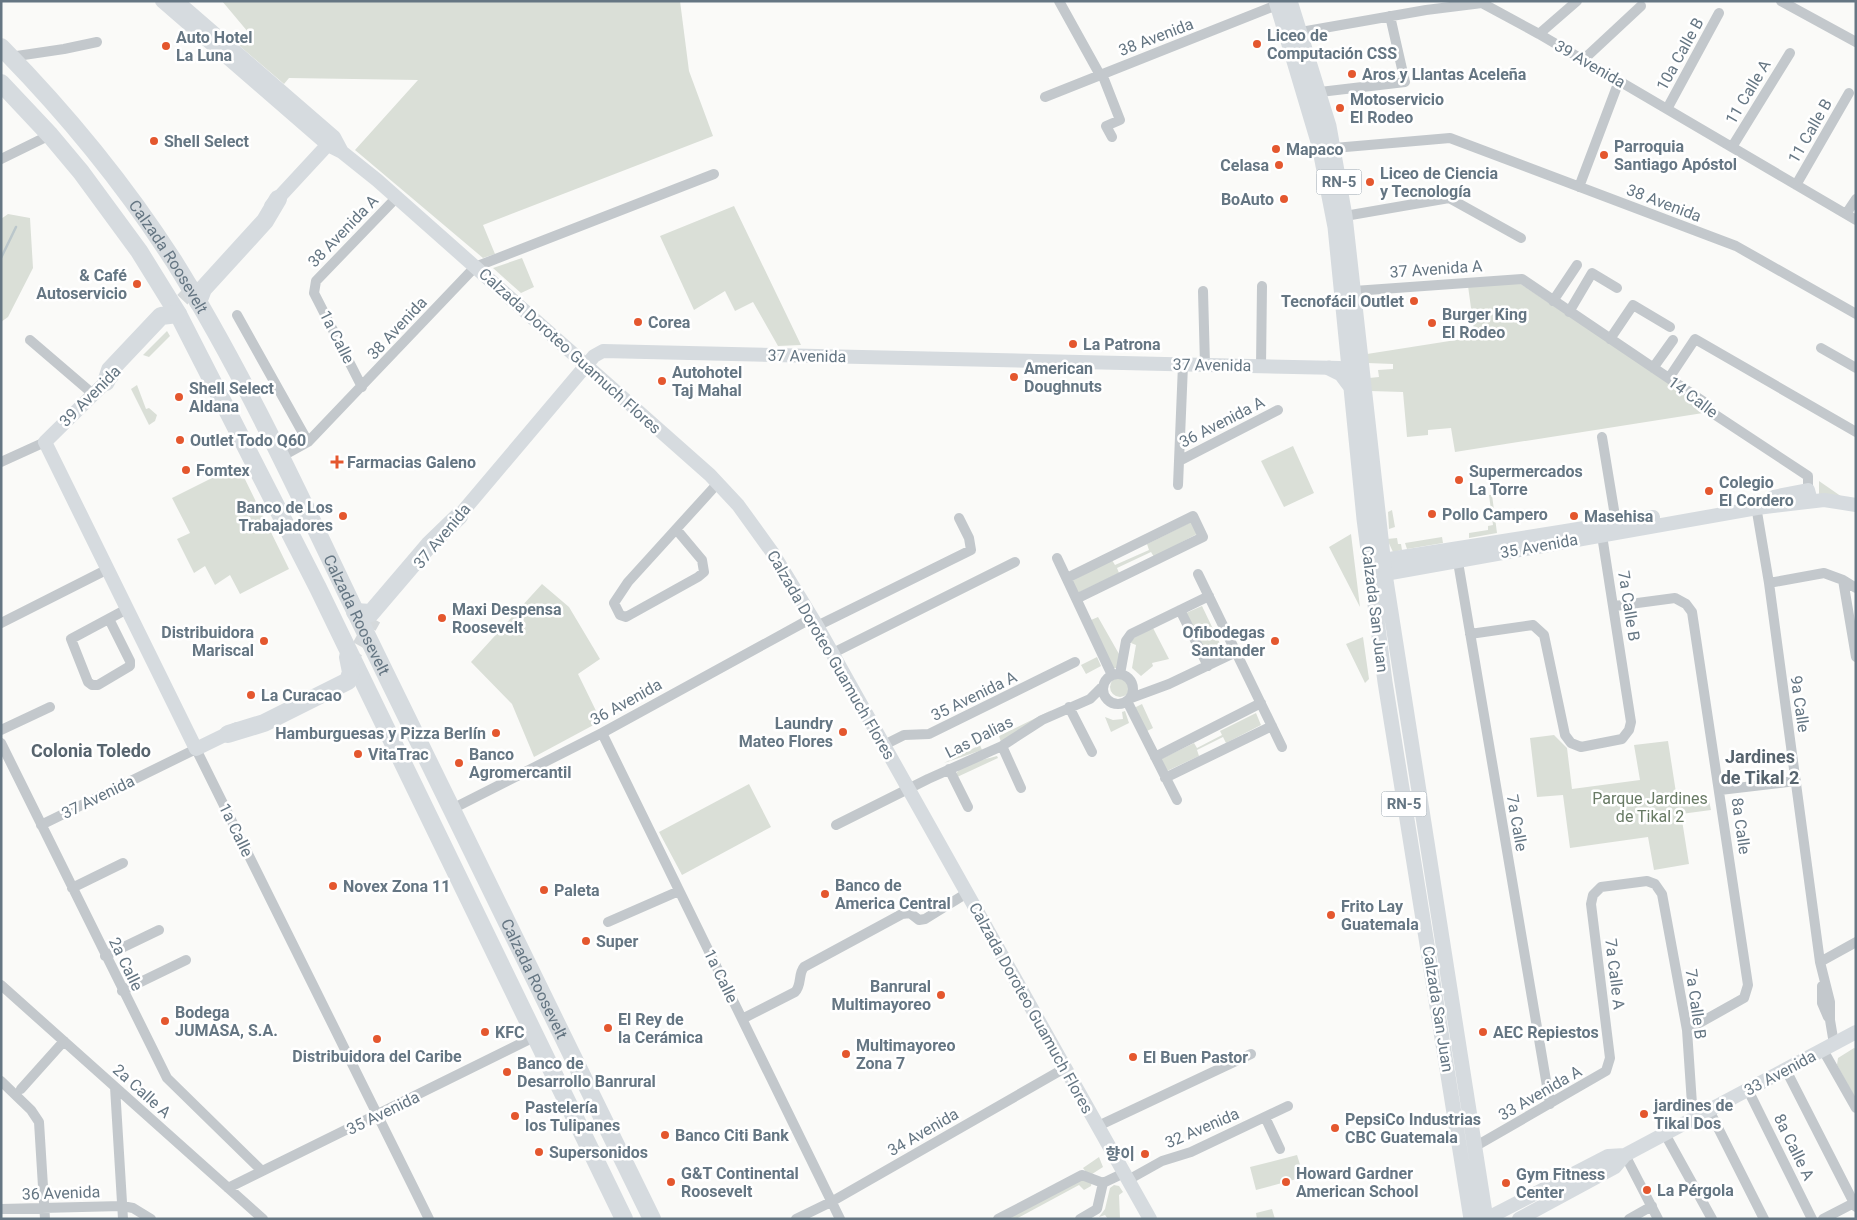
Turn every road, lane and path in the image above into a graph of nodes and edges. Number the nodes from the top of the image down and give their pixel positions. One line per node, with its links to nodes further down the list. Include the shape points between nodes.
1 (1059, 1): 18 (street)
2 (1577, 1): 12 (street)
3 (1781, 1): 14 (street)
4 (167, 2): 27 (street, Calzada Doroteo Guamuch Flores)
5 (1481, 2): 7 (street, 39 Avenida); 12 (street, 39 Avenida)
6 (1281, 3): 11 (main road, Calzada San Juan / RN-5); 18 (street, 38 Avenida); 65 (main road, Calzada San Juan / RN-5, via 1321,154 1335,227)
7 (1425, 6): 10 (street, 39 Avenida)
8 (1641, 6): 17 (street)
9 (1719, 13): 24 (street, 10a Calle B)
10 (1390, 16): 11 (street, 39 Avenida); 21 (street, via 1405,82)
11 (1301, 32): 21 (main road, Calzada San Juan / RN-5)
12 (1539, 34): 17 (street, 39 Avenida)
13 (97, 42): 15 (street, via 64,49)
14 (1856, 42)
15 (6, 52): 50 (highway, Calzada Roosevelt, via 114,176 152,228)
16 (1790, 53): 28 (street, 11 Calle A)
17 (1583, 60): 19 (street, 39 Avenida)
18 (1101, 74): 23 (street, 38 Avenida); 26 (street, via 1120,120 1106,126)
19 (1619, 81): 24 (street, 39 Avenida); 33 (street)
20 (1, 83): 25 (highway, Calzada Roosevelt)
21 (1320, 92): 29 (main road, Calzada San Juan / RN-5)
22 (1849, 92): 32 (street, 11 Calle B)
23 (1045, 96)
24 (1667, 109): 28 (street, 39 Avenida)
25 (50, 135): 30 (street); 52 (highway, Calzada Roosevelt, via 111,211)
26 (1112, 137)
27 (331, 141): 34 (street, Calzada Doroteo Guamuch Flores); 36 (street)
28 (1732, 147): 32 (street, 39 Avenida)
29 (1334, 148): 33 (street, 38 Avenida, via 1450,138); 37 (main road, Calzada San Juan / RN-5)
30 (1, 159)
31 (714, 174): 41 (street, 38 Avenida, via 491,259)
32 (1796, 185): 38 (street, 39 Avenida)
33 (1579, 187): 53 (street, 38 Avenida, via 1736,246)
34 (397, 197): 41 (street, Calzada Doroteo Guamuch Flores); 45 (street, 38 Avenida A)
35 (1856, 198): 38 (street)
36 (278, 199): 43 (street); 50 (highway, via 265,221 203,290)
37 (1345, 216): 39 (street, via 1449,198); 47 (main road, Calzada San Juan / RN-5)
38 (1851, 217)
39 (1521, 238)
40 (1577, 265): 49 (street)
41 (474, 272): 62 (street, Calzada Doroteo Guamuch Flores); 71 (street, 38 Avenida)
42 (1519, 278): 47 (street, 37 Avenida A); 49 (street, 14 Calle)
43 (200, 281)
44 (1262, 286): 63 (street)
45 (314, 287): 71 (street, 1a Calle, via 314,293)
46 (1617, 288): 51 (street, via 1592,273)
47 (1354, 290): 68 (main road, Calzada San Juan / RN-5)
48 (1203, 291): 61 (street)
49 (1553, 301): 51 (street, 14 Calle)
50 (198, 302): 80 (highway, Calzada Roosevelt)
51 (1569, 312): 56 (street, 14 Calle)
52 (173, 314): 70 (highway, via 161,316 110,370); 113 (highway, Calzada Roosevelt, via 248,448)
53 (1856, 314)
54 (237, 315): 78 (street)
55 (1670, 327): 56 (street, via 1633,305)
56 (1610, 339): 66 (street, 14 Calle)
57 (30, 340): 73 (street)
58 (1673, 340): 66 (street)
59 (1821, 348): 67 (street)
60 (1183, 364): 61 (street, 37 Avenida); 62 (street, 37 Avenida, via 602,351); 79 (street)
61 (1205, 365): 63 (street, 37 Avenida)
62 (587, 366): 82 (street, Calzada Doroteo Guamuch Flores); 87 (street, 37 Avenida)
63 (1261, 366): 64 (street, 37 Avenida)
64 (1329, 368): 65 (street, 37 Avenida); 72 (main road, via 1341,374)
65 (1348, 368): 68 (street, 37 Avenida); 72 (main road, Calzada San Juan / RN-5)
66 (1653, 368): 69 (street, 14 Calle)
67 (1856, 368)
68 (1363, 369): 95 (main road, Calzada San Juan / RN-5)
69 (1669, 378): 75 (street, via 1695,339); 84 (street, 14 Calle, via 1704,402 1714,414 1808,476)
70 (106, 382): 73 (street, 39 Avenida)
71 (362, 387): 78 (street, 38 Avenida)
72 (1351, 388): 213 (main road, Calzada San Juan / RN-5, via 1385,682)
73 (93, 394): 77 (street, 39 Avenida)
74 (1278, 410): 79 (street, 36 Avenida A)
75 (1856, 432)
76 (1602, 437): 89 (street)
77 (45, 442): 81 (street, 39 Avenida); 96 (street, 1a Calle)
78 (308, 442): 80 (street, 38 Avenida)
79 (1179, 456): 83 (street)
80 (281, 457): 107 (highway, Calzada Roosevelt)
81 (1, 462)
82 (718, 483): 90 (street); 110 (street, Calzada Doroteo Guamuch Flores, via 772,552)
83 (1178, 485)
84 (1810, 496): 85 (street, 35 Avenida); 86 (street)
85 (1756, 504): 89 (street, 35 Avenida); 91 (street, 35 Avenida); 100 (street, 9a Calle)
86 (1856, 505)
87 (459, 516): 107 (highway, via 429,545 371,613); 109 (street, 37 Avenida)
88 (959, 518): 110 (street, 36 Avenida, via 971,550)
89 (1616, 522): 91 (street, 35 Avenida)
90 (676, 529): 90 (street, via 618,595 614,603 620,615 626,617 704,572 702,560)
91 (1602, 529): 92 (street, 35 Avenida); 104 (street, 7a Calle B)
92 (1456, 554): 95 (street, 35 Avenida); 112 (street, 7a Calle)
93 (1057, 558): 98 (street)
94 (1015, 562): 115 (street)
95 (1384, 567): 188 (main road, Calzada San Juan / RN-5)
96 (108, 569): 105 (street, 1a Calle); 111 (street)
97 (1198, 574): 102 (street)
98 (1067, 578): 103 (street); 103 (street, via 1193,516 1203,537)
99 (1843, 580): 100 (street, via 1824,573); 101 (street); 116 (street)
100 (1769, 583): 141 (street, 9a Calle)
101 (1856, 588)
102 (1209, 596): 106 (street); 114 (street)
103 (1078, 598): 120 (street)
104 (1615, 606): 112 (street, 7a Calle B, via 1631,722 1622,739 1581,747 1571,743 1565,735 1544,636 1533,625); 144 (street, 8a Calle, via 1675,598 1692,612)
105 (128, 609): 108 (street); 136 (street, 1a Calle)
106 (1180, 610): 118 (street); 120 (street, via 1131,634)
107 (355, 612): 147 (highway, Calzada Roosevelt)
108 (109, 619): 108 (street, via 71,639 92,686 130,666)
109 (374, 619)
110 (815, 622): 115 (street, Calzada Doroteo Guamuch Flores); 130 (street, 36 Avenida)
111 (1, 623)
112 (1470, 634): 179 (street, 7a Calle)
113 (346, 647): 131 (highway, via 351,672 348,682 264,723); 150 (highway, Calzada Roosevelt)
114 (1236, 652): 118 (street); 125 (street)
115 (833, 653): 133 (street, Calzada Doroteo Guamuch Flores)
116 (1856, 657)
117 (1075, 662): 133 (street, 35 Avenida A, via 929,734 904,735)
118 (1208, 666): 123 (street)
119 (343, 674): 131 (street, 37 Avenida)
120 (1116, 674): 121 (street, via 1106,679); 123 (street, via 1131,681 1134,689)
121 (1103, 686): 122 (street, Las Dalias); 124 (street, via 1105,696)
122 (1090, 699): 124 (street, Las Dalias); 127 (street, Las Dalias)
123 (1129, 700): 124 (street, via 1117,704); 138 (street)
124 (1112, 702)
125 (1261, 703): 128 (street); 138 (street)
126 (50, 707): 129 (street)
127 (1069, 707): 134 (street, Las Dalias); 137 (street)
128 (1272, 726): 135 (street); 140 (street)
129 (1, 730)
130 (602, 733): 147 (street, 36 Avenida); 153 (street, 1a Calle)
131 (228, 734): 136 (street, 37 Avenida)
132 (1, 743): 148 (street, 2a Calle)
133 (884, 745): 143 (street, Calzada Doroteo Guamuch Flores)
134 (1002, 746): 139 (street, Las Dalias); 142 (street)
135 (1282, 747)
136 (196, 749): 148 (street, 37 Avenida); 183 (street, 1a Calle)
137 (1092, 752)
138 (1155, 757): 140 (street)
139 (949, 769): 143 (street, Las Dalias); 146 (street)
140 (1165, 778): 145 (street)
141 (1796, 781): 144 (street); 161 (street, 9a Calle)
142 (1021, 788)
143 (909, 790): 149 (street, Las Dalias); 154 (street, Calzada Doroteo Guamuch Flores)
144 (1720, 790): 165 (street, 8a Calle, via 1748,985 1744,998)
145 (1177, 800)
146 (968, 807)
147 (452, 809): 150 (highway); 172 (highway, Calzada Roosevelt)
148 (41, 825): 152 (street, 2a Calle)
149 (836, 825)
150 (440, 840): 167 (highway, Calzada Roosevelt)
151 (123, 863): 152 (street)
152 (72, 888): 159 (street, 2a Calle)
153 (679, 891): 156 (street); 164 (street, 1a Calle)
154 (967, 893): 164 (street, via 925,919 919,920 910,913 902,914 804,967 795,992); 173 (street, Calzada Doroteo Guamuch Flores)
155 (1662, 894): 165 (street, 7a Calle B); 171 (street, 7a Calle A, via 1655,884 1647,881 1601,887 1593,895 1591,904)
156 (608, 922)
157 (159, 930): 159 (street)
158 (1856, 942): 161 (street)
159 (106, 956): 163 (street, 2a Calle)
160 (186, 960): 163 (street)
161 (1821, 966): 169 (street, 9a Calle, via 1830,1002)
162 (1, 985): 168 (street, 2a Calle A)
163 (122, 990): 191 (street, 2a Calle, via 167,1078)
164 (742, 1019): 195 (street, 1a Calle)
165 (1687, 1030): 185 (street, 7a Calle B)
166 (1855, 1034): 169 (street, 33 Avenida)
167 (536, 1036): 172 (highway, via 545,1032 553,1035 564,1056); 183 (street, 35 Avenida); 206 (highway, Calzada Roosevelt)
168 (64, 1041): 176 (street, 2a Calle A); 177 (street)
169 (1829, 1047): 174 (street, 33 Avenida); 181 (street, 9a Calle)
170 (1251, 1054): 186 (street)
171 (1610, 1058): 179 (street, 33 Avenida A, via 1606,1071)
172 (577, 1066): 207 (highway, Calzada Roosevelt)
173 (1065, 1068): 186 (street, Calzada Doroteo Guamuch Flores); 195 (street, 34 Avenida)
174 (1786, 1070): 178 (street, 33 Avenida); 196 (street)
175 (1, 1081): 200 (street, via 39,1122)
176 (115, 1087): 194 (street, 2a Calle A); 197 (street)
177 (21, 1089)
178 (1748, 1090): 182 (street, 33 Avenida); 219 (street, 8a Calle A)
179 (1550, 1104): 188 (street, 33 Avenida A)
180 (1288, 1106): 184 (street, 32 Avenida)
181 (1856, 1108)
182 (1709, 1110): 185 (street, 33 Avenida); 218 (street)
183 (378, 1115): 191 (street, 35 Avenida); 205 (street, 1a Calle)
184 (1265, 1117): 189 (street); 192 (street, 32 Avenida, via 1191,1152)
185 (1693, 1119): 187 (street, 33 Avenida)
186 (1098, 1126): 192 (street, Calzada Doroteo Guamuch Flores)
187 (1665, 1134): 190 (street, 33 Avenida); 217 (street)
188 (1476, 1146): 214 (main road, Calzada San Juan / RN-5)
189 (1280, 1149)
190 (1625, 1155): 198 (street); 201 (street, 33 Avenida, via 1616,1167); 214 (street, 33 Avenida, via 1608,1156)
191 (262, 1172): 194 (street, 35 Avenida)
192 (1126, 1177): 193 (street, 32 Avenida); 212 (street, Calzada Doroteo Guamuch Flores)
193 (1103, 1183): 210 (street, via 1082,1175); 211 (street, via 1097,1209)
194 (228, 1188): 204 (street, 2a Calle A)
195 (831, 1202): 208 (street, 34 Avenida); 209 (street, 1a Calle)
196 (1855, 1204): 220 (street)
197 (122, 1206): 200 (street, 36 Avenida); 202 (street); 203 (street, via 133,1208)
198 (1652, 1206): 215 (street); 216 (street)
199 (1, 1209): 200 (street, 36 Avenida)
200 (45, 1214)
201 (1527, 1217)
202 (123, 1219)
203 (152, 1219)
204 (263, 1219)
205 (429, 1219)
206 (624, 1219)
207 (652, 1219)
208 (796, 1219)
209 (840, 1219)
210 (998, 1219)
211 (1080, 1219)
212 (1150, 1219)
213 (1471, 1219)
214 (1486, 1219)
215 (1629, 1219)
216 (1658, 1219)
217 (1712, 1219)
218 (1764, 1219)
219 (1812, 1219)
220 (1824, 1219)

